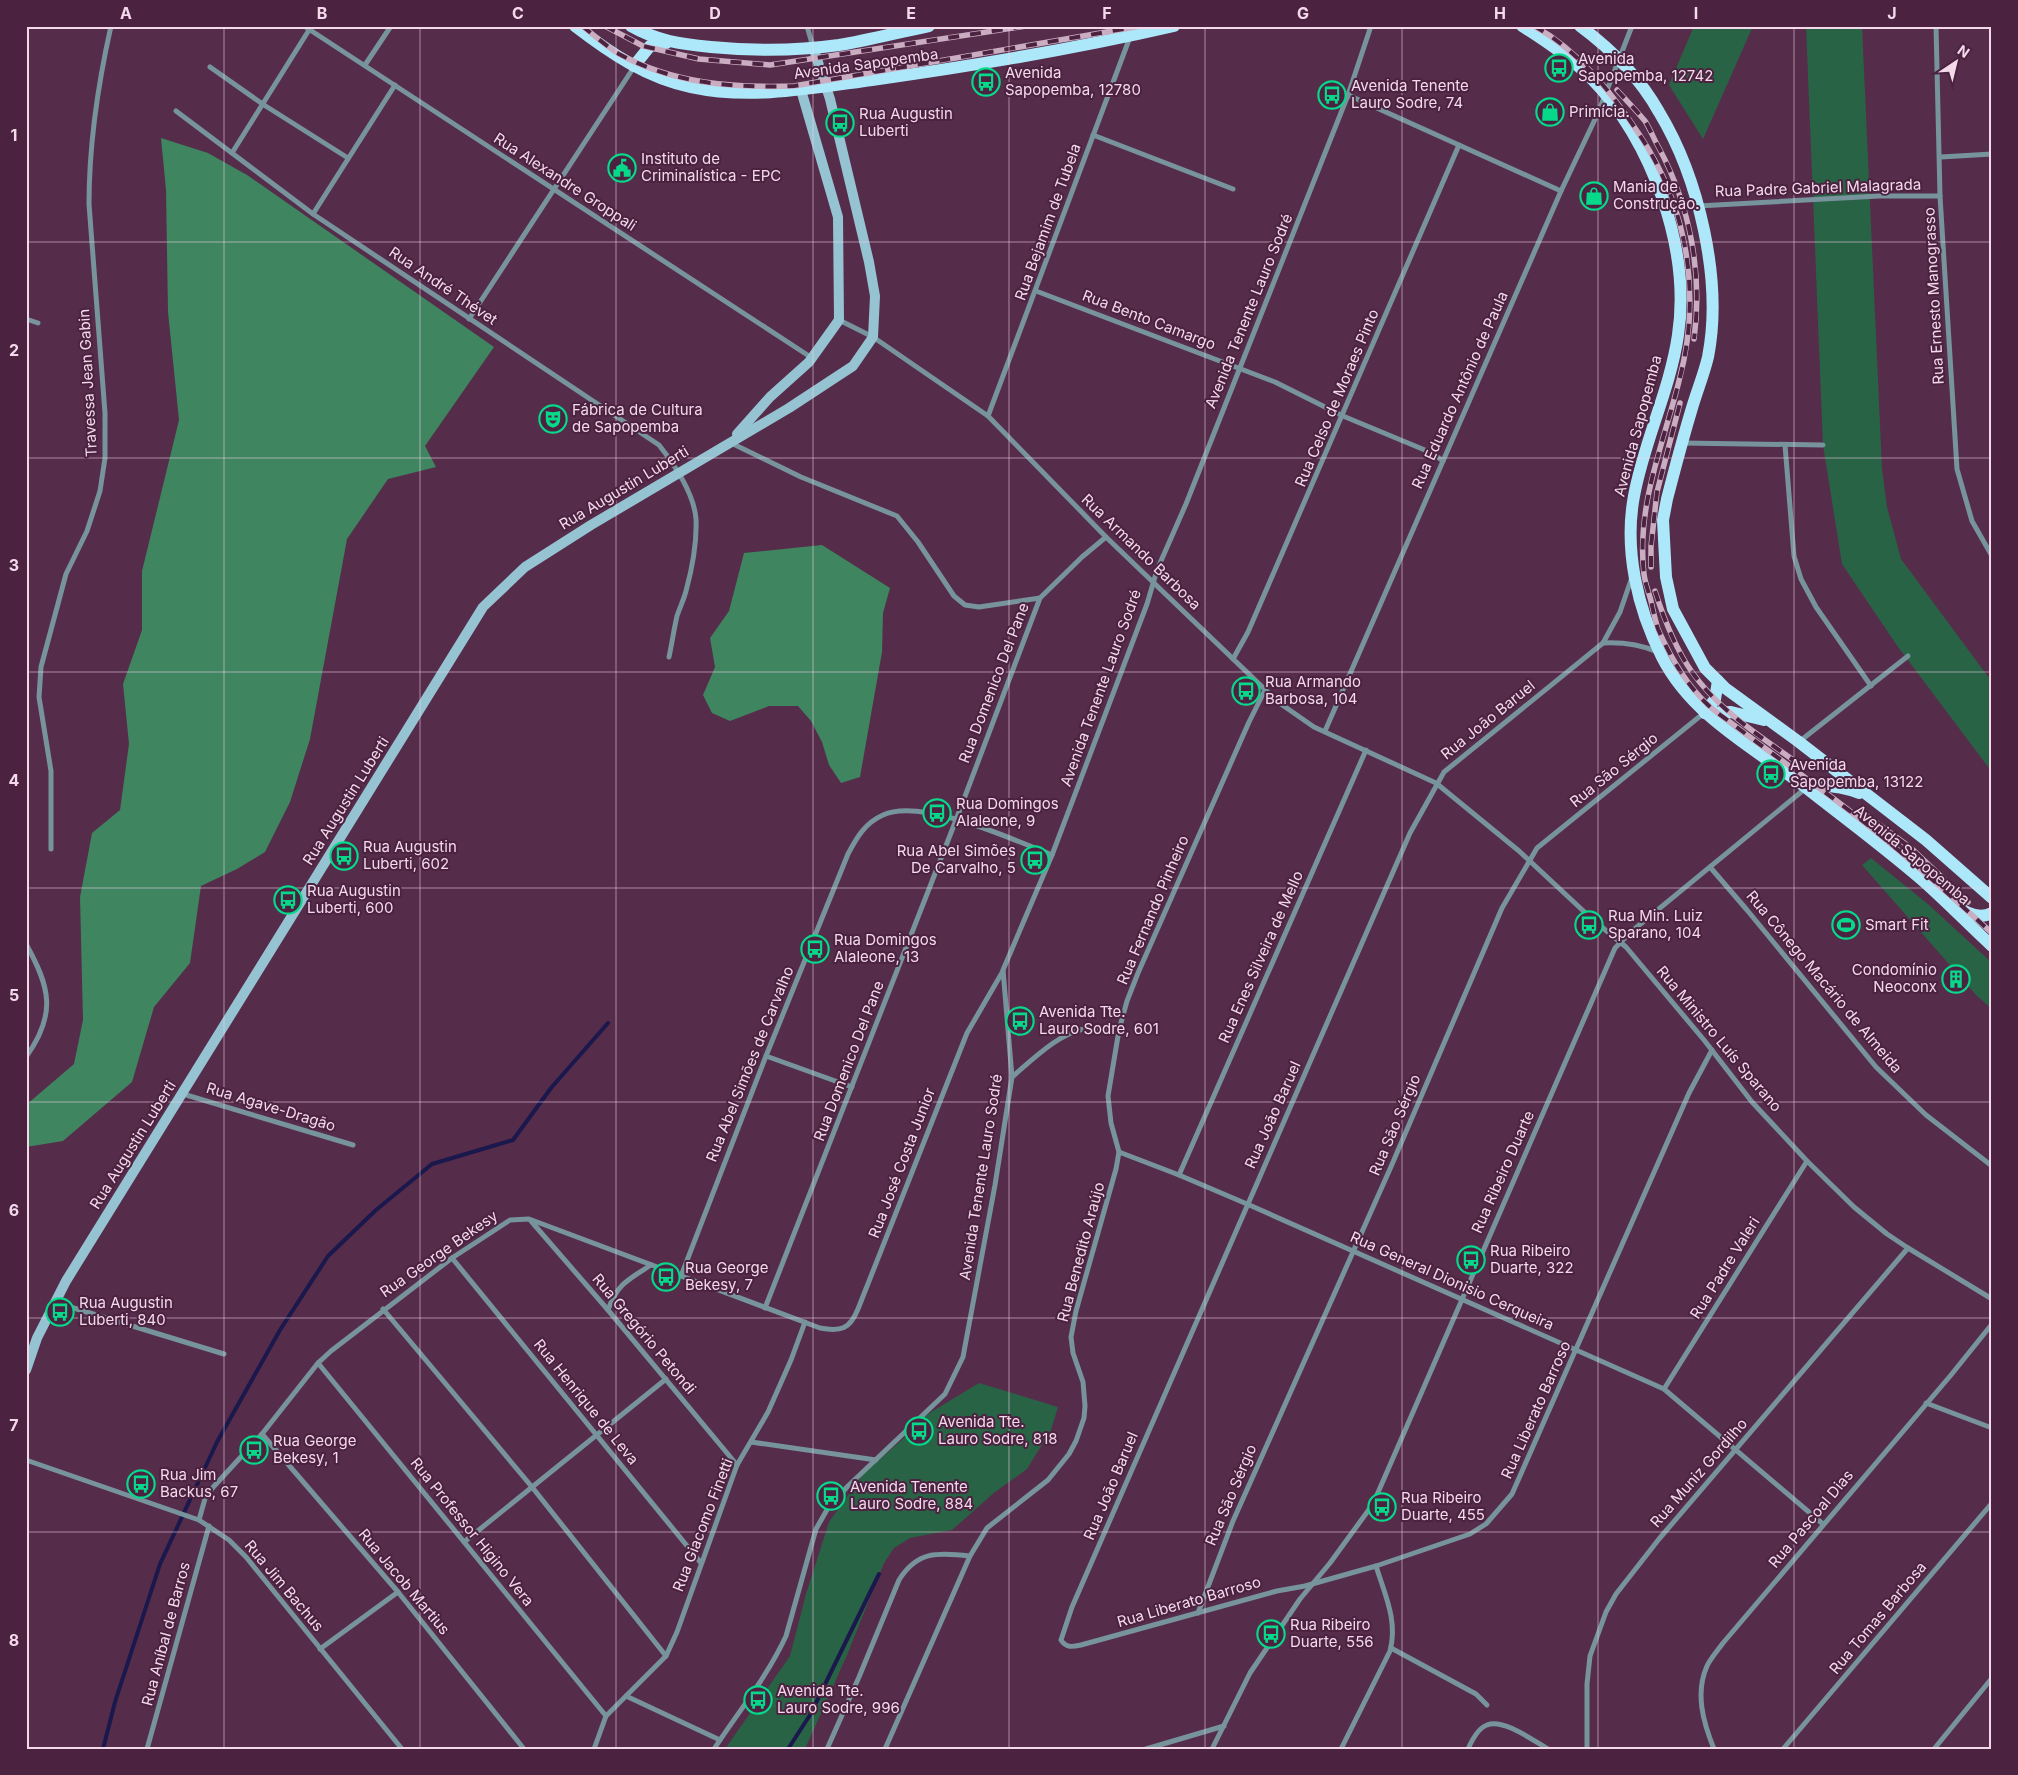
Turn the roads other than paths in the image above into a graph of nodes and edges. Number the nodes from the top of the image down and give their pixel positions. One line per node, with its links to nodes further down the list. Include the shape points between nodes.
1 (111, 26): 81 (street, Travessa Jean Gabin, via 89,171 106,458 100,491 87,531 66,574 41,667 39,698 51,771)
2 (304, 26): 14 (street, Rua Alexandre Groppali)
3 (391, 26): 19 (street)
4 (575, 26): 20 (main road, Avenida Sapopemba, via 613,55)
5 (631, 26): 16 (main road, Avenida Sapopemba)
6 (807, 26): 17 (street)
7 (928, 26): 17 (main road, Avenida Sapopemba)
8 (1174, 26): 15 (main road, Avenida Sapopemba)
9 (1371, 26): 25 (street, Avenida Tenente Lauro Sodré)
10 (1522, 26): 26 (main road, Avenida Sapopemba, via 1564,55)
11 (1580, 26): 18 (main road, Avenida Sapopemba)
12 (1632, 26): 18 (street, Rua Eduardo Antônio de Paula)
13 (1936, 26): 33 (street, Rua Ernesto Manograsso)
14 (309, 30): 19 (street, Rua Alexandre Groppali); 27 (street)
15 (1130, 36): 23 (main road, Avenida Sapopemba, via 931,72); 29 (street, Rua Bejamim de Tubela)
16 (667, 42): 17 (main road, Avenida Sapopemba, via 738,50); 20 (main road, via 650,46)
17 (814, 48): 23 (street)
18 (1618, 60): 26 (street, Rua Eduardo Antônio de Paula); 40 (main road, Avenida Sapopemba, via 1659,111)
19 (365, 64): 22 (street, Rua Alexandre Groppali)
20 (634, 66): 24 (main road, Avenida Sapopemba, via 659,78 691,87 750,92); 35 (street)
21 (210, 67): 27 (street)
22 (395, 85): 34 (street); 35 (street, Rua Alexandre Groppali)
23 (827, 86): 24 (main road, Avenida Sapopemba); 39 (street)
24 (801, 90): 41 (street)
25 (1348, 94): 30 (street); 50 (street, Avenida Tenente Lauro Sodré)
26 (1605, 95): 37 (street, Rua Eduardo Antônio de Paula); 61 (main road, Avenida Sapopemba, via 1647,158 1663,197 1681,278 1678,337 1634,494 1630,524)
27 (264, 104): 31 (street); 34 (street)
28 (176, 111): 31 (street, Rua André Thévet)
29 (1093, 135): 36 (street); 43 (street, Rua Bejamim de Tubela)
30 (1460, 145): 37 (street); 52 (street, Rua Celso de Moraes Pinto)
31 (232, 153): 42 (street, Rua André Thévet)
32 (1992, 154): 33 (street)
33 (1941, 157): 38 (street, Rua Ernesto Manograsso)
34 (348, 158): 42 (street)
35 (553, 189): 45 (street); 49 (street, Rua Alexandre Groppali)
36 (1233, 189)
37 (1561, 191): 57 (street, Rua Eduardo Antônio de Paula)
38 (1940, 196): 40 (street, Rua Padre Gabriel Malagrada, via 1879,196); 60 (street, Rua Ernesto Manograsso, via 1956,469 1972,521)
39 (855, 205): 41 (street); 48 (street, via 875,296)
40 (1698, 206): 54 (main road, Avenida Sapopemba, via 1711,275 1712,318 1708,356)
41 (836, 209): 46 (street)
42 (313, 214): 45 (street, Rua André Thévet)
43 (1036, 291): 50 (street, Rua Bento Camargo); 51 (street, Rua Bejamim de Tubela)
44 (26, 319): 47 (street)
45 (469, 319): 58 (street, Rua André Thévet, via 659,445)
46 (839, 320): 48 (street, Rua Armando Barbosa); 49 (street, Rua Augustin Luberti)
47 (38, 323)
48 (873, 337): 51 (street, Rua Armando Barbosa); 53 (street, Rua Augustin Luberti, via 853,366)
49 (812, 358): 53 (street, Rua Augustin Luberti)
50 (1239, 368): 52 (street, Rua Bento Camargo); 62 (street, Avenida Tenente Lauro Sodré)
51 (988, 416): 59 (street, Rua Armando Barbosa)
52 (1343, 416): 57 (street, Rua Bento Camargo, via 1432,453); 68 (street, Rua Celso de Moraes Pinto, via 1248,632)
53 (729, 442): 58 (street, Rua Augustin Luberti); 63 (street, via 801,477 897,516 954,596 965,605 979,607)
54 (1682, 443): 56 (street); 69 (main road, Avenida Sapopemba, via 1663,520 1666,577 1673,609 1705,668)
55 (1823, 444): 56 (street)
56 (1785, 445): 70 (street, via 1794,556 1801,579 1816,607)
57 (1443, 461): 74 (street, Rua Eduardo Antônio de Paula)
58 (679, 472): 67 (street, Rua André Thévet, via 696,517 696,535 686,592); 98 (street, Rua Augustin Luberti, via 525,567 483,607)
59 (1106, 537): 62 (street, Rua Armando Barbosa); 63 (street, Rua Domenico Del Pane)
60 (1992, 556)
61 (1634, 568): 64 (street, Rua João Baruel, via 1627,597); 65 (main road, Avenida Sapopemba, via 1638,594)
62 (1153, 583): 68 (street, Rua Armando Barbosa); 82 (street, Avenida Tenente Lauro Sodré)
63 (1040, 598): 80 (street, Rua Domenico Del Pane)
64 (1603, 643): 65 (street, via 1640,645); 77 (street, Rua João Baruel, via 1444,772)
65 (1660, 653): 72 (main road, Avenida Sapopemba, via 1690,697)
66 (1908, 656): 70 (street)
67 (669, 657)
68 (1233, 659): 71 (street, Rua Armando Barbosa)
69 (1718, 681): 72 (main road, via 1715,699); 73 (main road, Avenida Sapopemba)
70 (1871, 686): 75 (street)
71 (1265, 690): 74 (street, Rua Armando Barbosa, via 1297,716); 92 (street, Rua Fernando Pinheiro, via 1138,973)
72 (1705, 712): 73 (main road, via 1747,715); 78 (main road, Avenida Sapopemba); 83 (street, Rua São Sérgio, via 1537,848)
73 (1777, 727): 75 (main road, Avenida Sapopemba)
74 (1325, 731): 76 (street, Rua Armando Barbosa)
75 (1799, 742): 79 (main road, Avenida Sapopemba)
76 (1366, 750): 77 (street, Rua Armando Barbosa); 103 (street, Rua Enes Silveira de Mello)
77 (1436, 783): 83 (street, Rua Ministro Luís Sparano); 104 (street, Rua João Baruel, via 1410,833)
78 (1806, 787): 79 (main road, via 1829,785 1846,788); 84 (street, Rua Ribeiro Duarte); 85 (main road, Avenida Sapopemba)
79 (1890, 813): 86 (main road, Avenida Sapopemba)
80 (956, 820): 82 (street, Rua Abel Simões de Carvalho); 95 (street, Rua Abel Simões de Carvalho, via 896,811 884,814 865,827 848,854); 97 (street, Rua Domenico Del Pane)
81 (51, 849)
82 (1052, 855): 91 (street, Avenida Tenente Lauro Sodré)
83 (1529, 860): 88 (street, Rua Ministro Luís Sparano); 107 (street, Rua São Sérgio, via 1502,908)
84 (1710, 867): 88 (street, Rua Ribeiro Duarte); 102 (street, Rua Cônego Macário de Almeida, via 1876,1067 1926,1114)
85 (1929, 887): 87 (main road, via 1968,912 1982,916); 90 (main road, Avenida Sapopemba)
86 (1992, 898)
87 (1992, 913)
88 (1620, 943): 93 (street, Rua Ministro Luís Sparano); 111 (street, Rua Ribeiro Duarte, via 1615,948)
89 (26, 944): 94 (street, via 47,991 45,1020 40,1035)
90 (1992, 946)
91 (1003, 970): 96 (street, Avenida Tenente Lauro Sodré); 117 (street, Rua José Costa Junior, via 965,1037 854,1319 841,1329 831,1330)
92 (1119, 1030): 96 (street, via 1077,1030); 100 (street, Rua Benedito Araújo, via 1108,1096)
93 (1712, 1050): 101 (street, Rua Ministro Luís Sparano, via 1752,1102); 119 (street, Rua Liberato Barroso, via 1689,1093)
94 (27, 1053)
95 (766, 1056): 97 (street); 110 (street, Rua Abel Simões de Carvalho)
96 (1012, 1077): 132 (street, Avenida Tenente Lauro Sodré, via 963,1357 945,1394)
97 (852, 1087): 114 (street, Rua Domenico Del Pane)
98 (182, 1094): 99 (street, Rua Agave-Dragão); 113 (street, Rua Augustin Luberti)
99 (353, 1145)
100 (1119, 1152): 103 (street, Rua General Dionisio Cerqueira); 140 (street, Rua Benedito Araújo, via 1071,1337 1083,1382 1085,1406 1076,1441 1070,1454 1048,1480 987,1528)
101 (1807, 1161): 106 (street, Rua Ministro Luís Sparano, via 1854,1207); 124 (street, Rua Padre Valeri)
102 (1992, 1166)
103 (1179, 1175): 104 (street, Rua General Dionisio Cerqueira)
104 (1247, 1204): 107 (street, Rua General Dionisio Cerqueira); 146 (street, Rua João Baruel, via 1072,1607 1061,1640 1072,1647)
105 (529, 1219): 108 (street, Rua George Bekesy, via 510,1220); 109 (street); 116 (street, Rua Gregório Petondi)
106 (1908, 1248): 112 (street, Rua Ministro Luís Sparano); 130 (street, Rua Muniz Gordilho)
107 (1352, 1251): 111 (street, Rua General Dionisio Cerqueira); 145 (street, Rua São Sérgio, via 1233,1521)
108 (452, 1258): 115 (street, Rua George Bekesy); 128 (street, Rua Henrique de Leva)
109 (651, 1265): 110 (street); 116 (street, via 623,1283)
110 (681, 1276): 114 (street)
111 (1461, 1299): 119 (street, Rua General Dionisio Cerqueira); 143 (street, Rua Ribeiro Duarte, via 1373,1504)
112 (1992, 1299)
113 (54, 1302): 120 (street); 122 (street, Rua Augustin Luberti)
114 (765, 1308): 117 (street)
115 (384, 1309): 121 (street, Rua George Bekesy); 134 (street)
116 (608, 1310): 123 (street, Rua Gregório Petondi)
117 (804, 1322): 129 (street, Rua Giacomo Finetti, via 791,1360)
118 (1992, 1324): 125 (street, Rua Pascoal Dias)
119 (1576, 1350): 124 (street, Rua General Dionisio Cerqueira); 142 (street, Rua Liberato Barroso, via 1512,1494 1500,1511 1470,1534)
120 (224, 1354)
121 (318, 1363): 127 (street, Rua George Bekesy); 139 (street, Rua Professor Higino Vera)
122 (26, 1370)
123 (666, 1379): 128 (street); 133 (street, Rua Gregório Petondi)
124 (1664, 1389): 130 (street, Rua General Dionisio Cerqueira)
125 (1926, 1403): 126 (street); 137 (street, Rua Pascoal Dias)
126 (1992, 1428)
127 (262, 1434): 136 (street, Rua George Bekesy, via 206,1495); 144 (street, Rua Jacob Martius)
128 (597, 1435): 134 (street); 141 (street, Rua Henrique de Leva)
129 (751, 1442): 132 (street); 133 (street, Rua Giacomo Finetti)
130 (1736, 1449): 137 (street, Rua General Dionisio Cerqueira); 168 (street, Rua Muniz Gordilho, via 1659,1539 1606,1612 1590,1656)
131 (26, 1460): 136 (street, Rua Jim Bachus)
132 (876, 1460): 155 (street, Avenida Tenente Lauro Sodré, via 828,1508 816,1529 786,1636 759,1685)
133 (737, 1465): 141 (street, Rua Giacomo Finetti)
134 (532, 1487): 139 (street); 149 (street)
135 (1992, 1503): 170 (street, Rua Tomas Barbosa)
136 (199, 1520): 138 (street, Rua Jim Bachus)
137 (1823, 1524): 169 (street, Rua Pascoal Dias, via 1708,1664 1700,1695)
138 (208, 1526): 148 (street, Rua Jim Bachus, via 229,1540 246,1558); 156 (street, Rua Aníbal de Barros)
139 (464, 1542): 153 (street, Rua Professor Higino Vera)
140 (970, 1556): 161 (street, via 923,1556 905,1570); 162 (street, Rua Benedito Araújo)
141 (701, 1563): 149 (street, Rua Giacomo Finetti)
142 (1376, 1566): 143 (street, Rua Liberato Barroso); 147 (street, via 1393,1618)
143 (1313, 1583): 145 (street, Rua Liberato Barroso); 154 (street, Rua Ribeiro Duarte, via 1250,1673)
144 (398, 1592): 148 (street); 158 (street, Rua Jacob Martius)
145 (1198, 1613): 146 (street, Rua Liberato Barroso)
146 (1081, 1645)
147 (1391, 1648): 152 (street, via 1476,1694); 165 (street)
148 (320, 1649): 157 (street, Rua Jim Bachus)
149 (666, 1656): 151 (street)
150 (1992, 1678): 171 (street)
151 (626, 1696): 153 (street); 155 (street)
152 (1487, 1706)
153 (606, 1716): 159 (street)
154 (1224, 1726): 163 (street); 164 (street, Rua Ribeiro Duarte)
155 (720, 1740): 160 (street, Avenida Tenente Lauro Sodré)
156 (147, 1749)
157 (402, 1749)
158 (524, 1749)
159 (594, 1749)
160 (714, 1749)
161 (827, 1749)
162 (885, 1749)
163 (1146, 1749)
164 (1212, 1749)
165 (1341, 1749)
166 (1468, 1749): 167 (street, via 1481,1729 1493,1723 1501,1724)
167 (1548, 1749)
168 (1587, 1749)
169 (1714, 1749)
170 (1783, 1749)
171 (1934, 1749)

